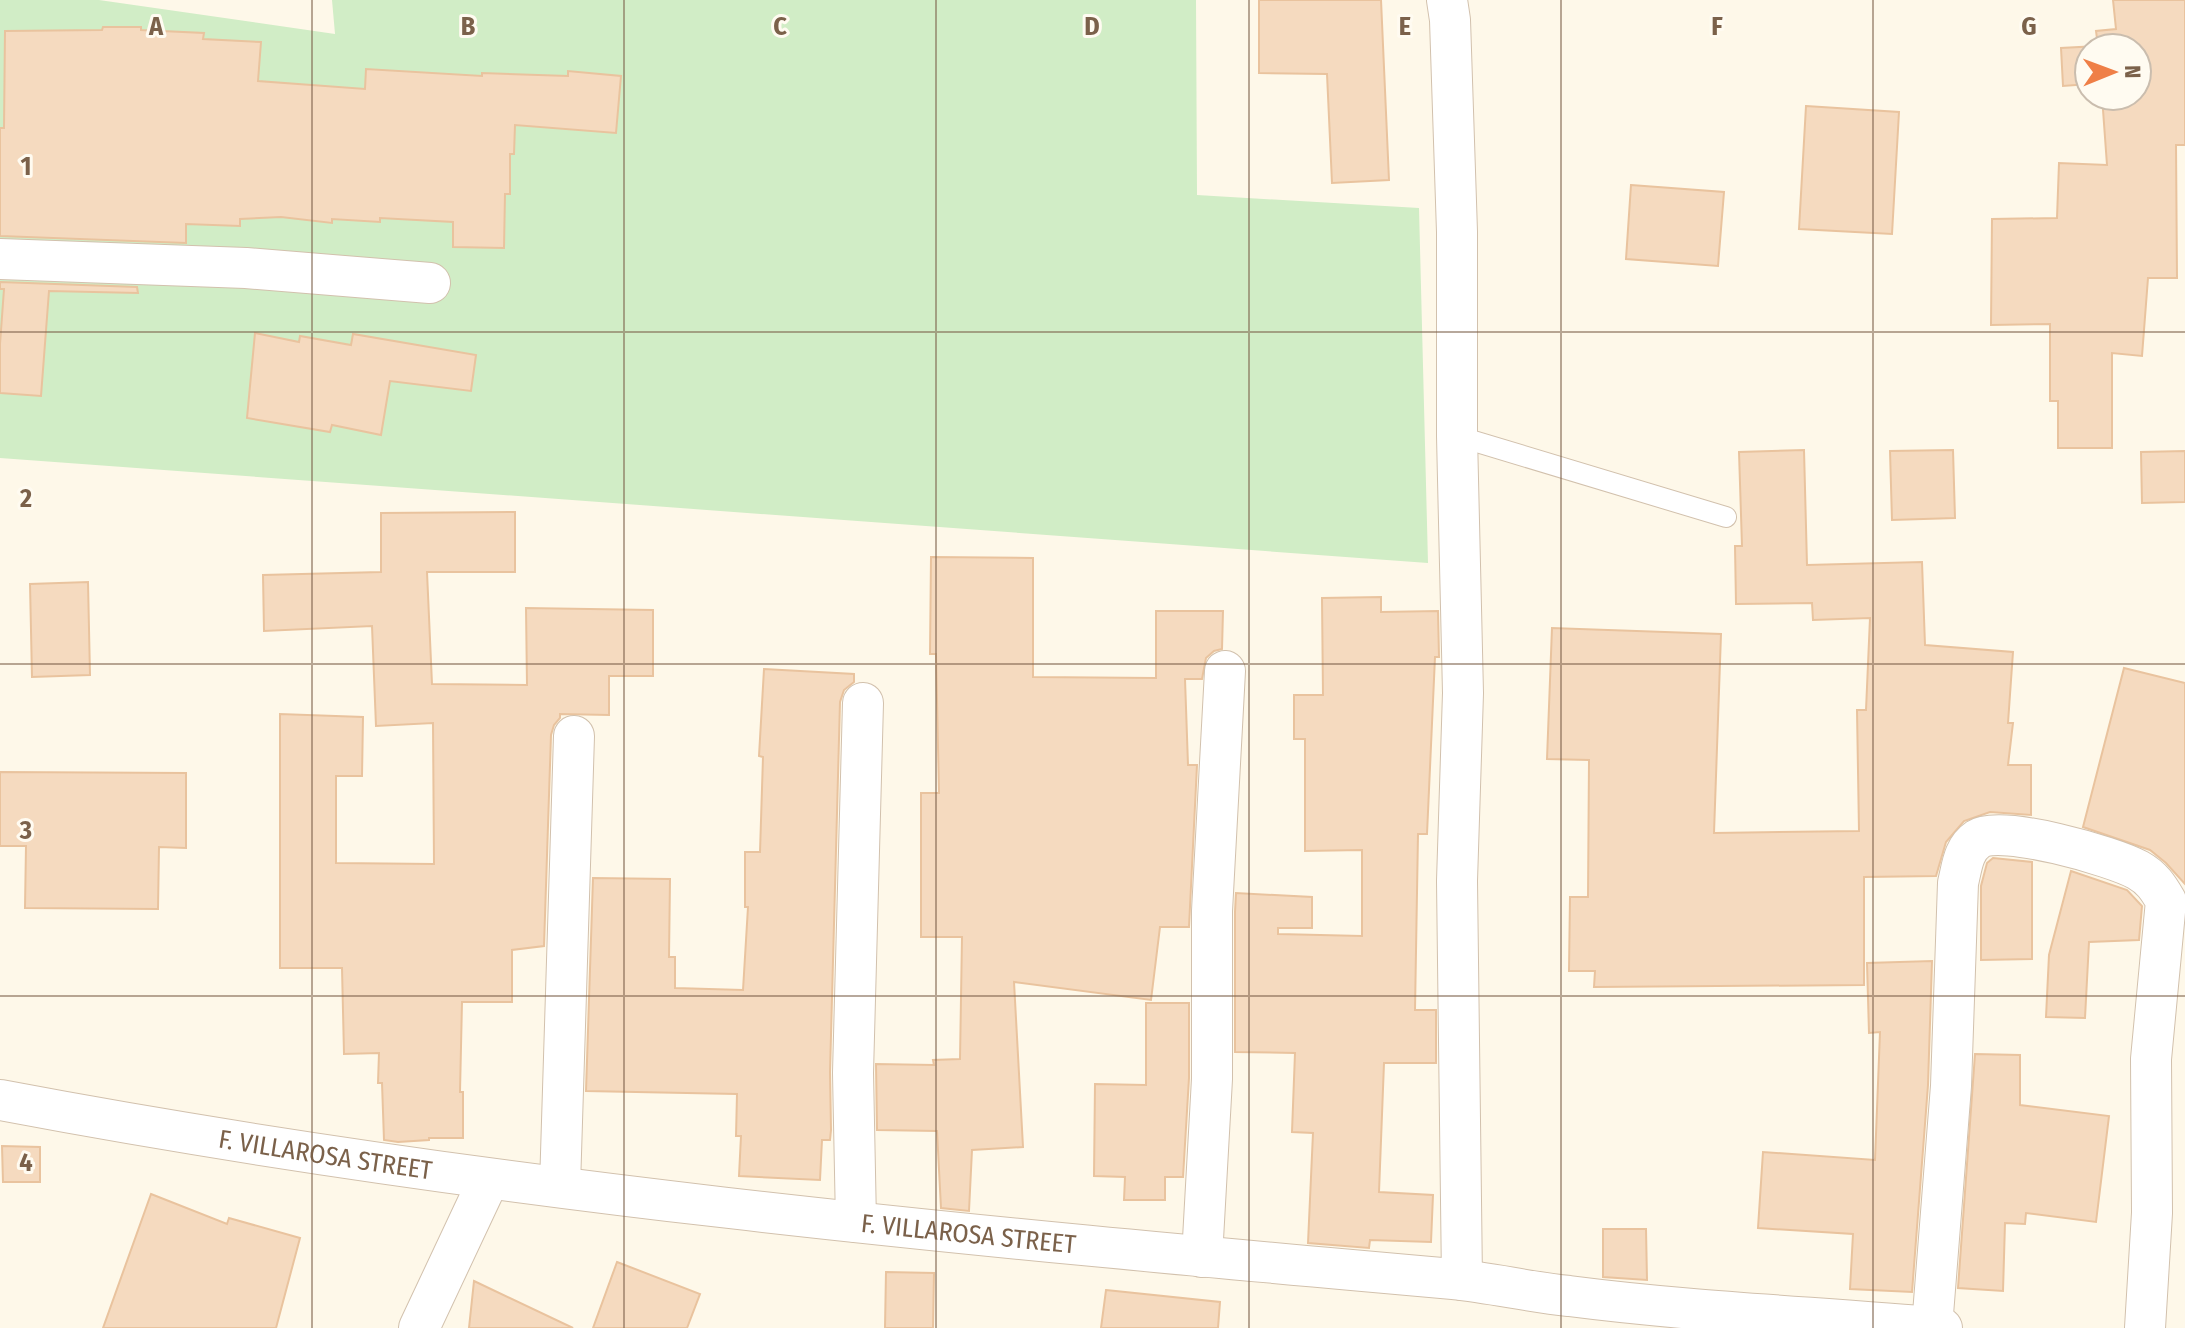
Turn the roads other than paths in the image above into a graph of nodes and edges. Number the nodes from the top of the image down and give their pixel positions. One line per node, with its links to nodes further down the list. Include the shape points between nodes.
1 (1447, 0): 4 (street, via 1457,232)
2 (0, 259): 3 (street, via 246,268)
3 (430, 283)
4 (1457, 436): 5 (lane); 14 (street, via 1463,693 1457,881)
5 (1726, 517)
6 (1225, 671): 13 (street)
7 (863, 703): 12 (street, via 853,1073)
8 (574, 736): 11 (street)
9 (0, 1100): 10 (street, F. VILLAROSA STREET)
10 (489, 1179): 11 (street, F. VILLAROSA STREET); 17 (street)
11 (560, 1186): 12 (street, F. VILLAROSA STREET)
12 (856, 1222): 13 (street, F. VILLAROSA STREET)
13 (1202, 1257): 14 (street, F. VILLAROSA STREET)
14 (1462, 1280): 15 (street, F. VILLAROSA STREET)
15 (1564, 1312): 16 (street, F. VILLAROSA STREET)
16 (1932, 1327): 18 (street, F. VILLAROSA STREET); 19 (street, via 1951,1086 1958,883 1966,850 1979,838 2005,834 2086,851 2136,869 2154,881 2166,901 2151,1059 2152,1213)
17 (419, 1328)
18 (1942, 1328)
19 (2145, 1328)

